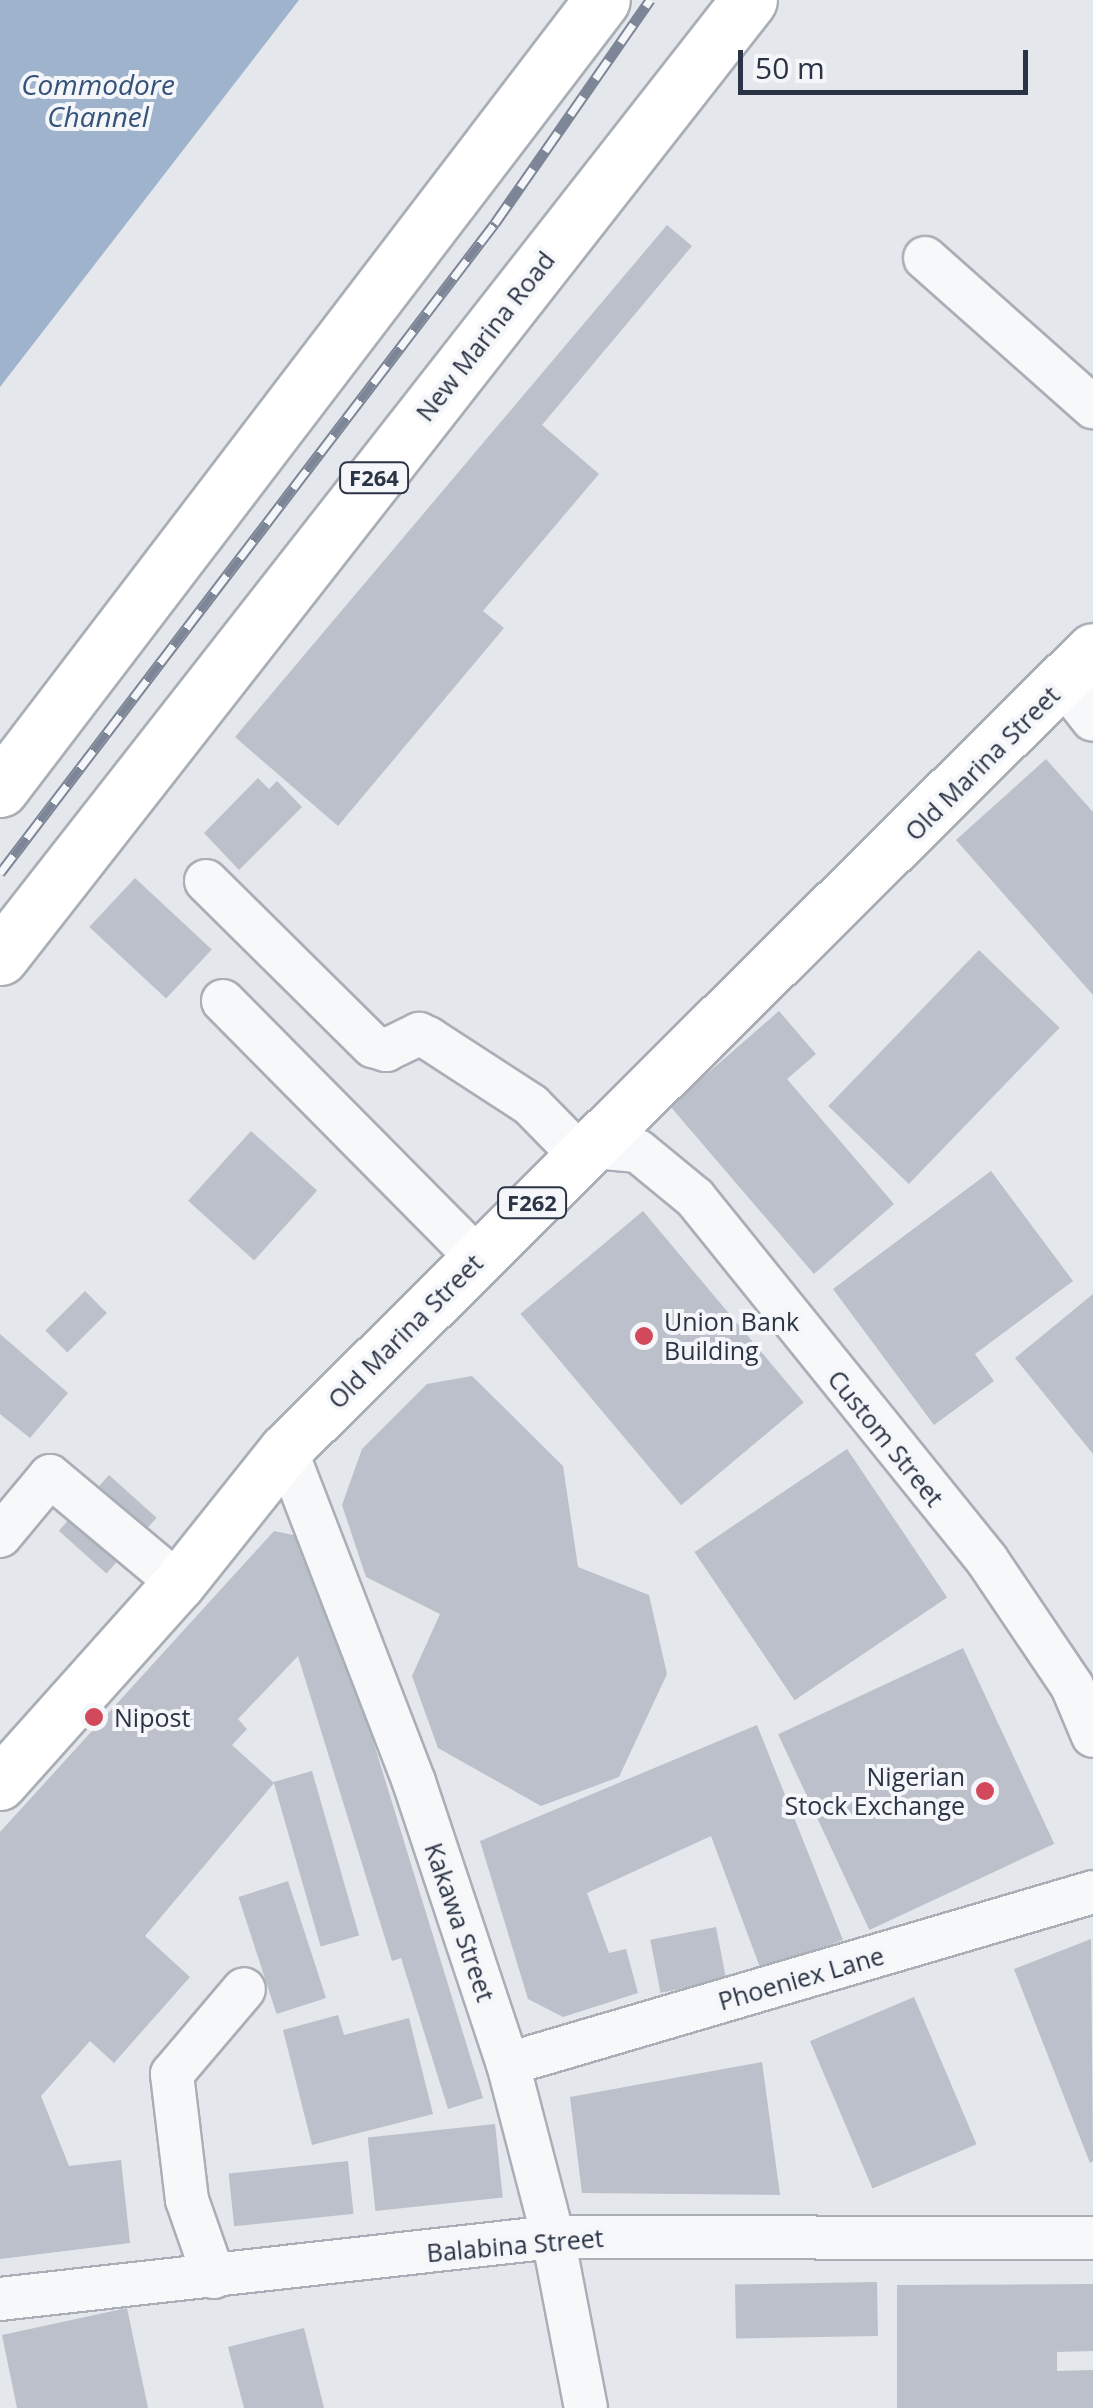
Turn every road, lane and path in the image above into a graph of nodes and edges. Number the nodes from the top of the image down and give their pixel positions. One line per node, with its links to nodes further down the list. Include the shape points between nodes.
1 (602, 0): 6 (highway)
2 (750, 0): 8 (highway, New Marina Road / F264)
3 (925, 258): 4 (street)
4 (1093, 408)
5 (1083, 684): 10 (main road, Old Marina Street / F262)
6 (0, 789)
7 (206, 880): 10 (street, via 374,1046 386,1050 419,1034 428,1038 531,1105)
8 (0, 957)
9 (223, 1000): 11 (street)
10 (587, 1151): 11 (main road, Old Marina Street / F262); 15 (street, Custom Street, via 638,1151 694,1198 987,1560 1072,1686)
11 (476, 1258): 12 (main road, Old Marina Street / F262)
12 (286, 1450): 14 (main road, Old Marina Street / F262); 19 (street, Kakawa Street, via 414,1782)
13 (0, 1536): 14 (street, via 50,1476)
14 (179, 1584): 16 (main road, Old Marina Street / F262)
15 (1093, 1736)
16 (0, 1784)
17 (1093, 1892): 19 (street, Phoeniex Lane)
18 (244, 1989): 22 (street, via 172,2074 187,2200)
19 (508, 2064): 20 (street, Kakawa Street)
20 (553, 2237): 21 (street, Balabina Street); 22 (street, Balabina Street); 24 (street, Kakawa Street)
21 (1093, 2238)
22 (214, 2276): 23 (street, Balabina Street)
23 (0, 2299)
24 (586, 2408)

